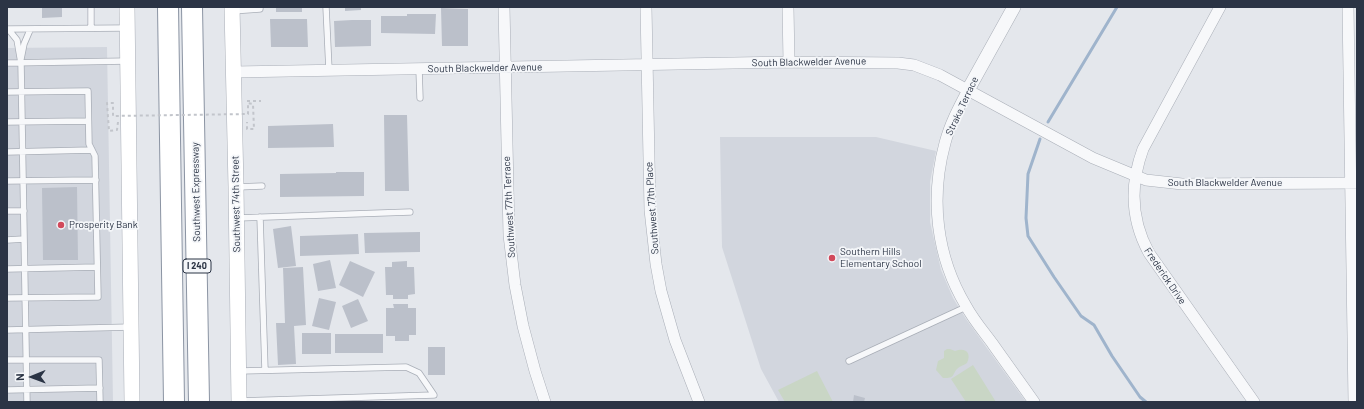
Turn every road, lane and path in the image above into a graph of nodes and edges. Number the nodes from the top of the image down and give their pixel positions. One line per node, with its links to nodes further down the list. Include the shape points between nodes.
1 (91, 7): 14 (lane)
2 (127, 7): 15 (main road)
3 (168, 7): 75 (highway, I 240)
4 (192, 7): 76 (highway, Southwest Expressway / I 240)
5 (260, 7): 13 (lane)
6 (326, 7): 25 (lane)
7 (504, 7): 23 (street, Southwest 77th Terrace)
8 (646, 7): 22 (street, Southwest 77th Place)
9 (788, 7): 19 (street)
10 (1014, 7): 27 (street, Straka Terrace)
11 (1220, 7): 41 (street, Frederick Drive, via 1143,149)
12 (1348, 7): 45 (street)
13 (232, 9): 26 (main road, Southwest 74th Street)
14 (91, 28): 15 (lane); 17 (lane)
15 (127, 28): 18 (main road)
16 (8, 30): 17 (lane); 21 (lane, via 17,40)
17 (30, 30): 21 (lane, via 24,44)
18 (128, 61): 21 (lane); 61 (main road)
19 (789, 62): 22 (street, South Blackwelder Avenue); 27 (street, South Blackwelder Avenue, via 914,65)
20 (7, 63): 21 (lane)
21 (21, 63): 29 (lane)
22 (647, 65): 23 (street, South Blackwelder Avenue); 79 (street, Southwest 77th Place, via 650,210 660,292)
23 (505, 68): 24 (street, South Blackwelder Avenue); 78 (street, Southwest 77th Terrace, via 512,266 524,334)
24 (419, 69): 25 (street, South Blackwelder Avenue); 30 (lane)
25 (328, 70): 26 (street, South Blackwelder Avenue)
26 (234, 72): 47 (main road, Southwest 74th Street)
27 (968, 90): 41 (street, South Blackwelder Avenue, via 1093,158); 60 (street, Straka Terrace, via 946,141 937,201 937,218 944,258)
28 (7, 92): 29 (lane)
29 (21, 92): 33 (lane, via 88,91); 35 (lane)
30 (420, 98)
31 (261, 101): 32 (path, via 247,100)
32 (247, 115)
33 (88, 121): 35 (lane); 38 (lane, via 89,144)
34 (7, 122): 35 (lane)
35 (22, 122): 40 (lane)
36 (118, 122): 37 (path, bridge, via 117,130 109,131 107,103 113,103 113,116 248,114 248,103 253,104 254,129 247,128)
37 (248, 122)
38 (92, 150): 40 (lane); 42 (lane, via 95,156)
39 (7, 152): 40 (lane)
40 (22, 152): 44 (lane)
41 (1136, 176): 45 (street, South Blackwelder Avenue, via 1158,182 1182,184); 81 (street, Frederick Drive, via 1135,217 1142,240)
42 (96, 180): 44 (lane); 55 (lane)
43 (7, 181): 44 (lane)
44 (23, 181): 49 (lane)
45 (1354, 183): 82 (street)
46 (262, 186): 47 (lane)
47 (236, 187): 52 (main road, Southwest 74th Street)
48 (7, 211): 49 (lane)
49 (24, 211): 53 (lane)
50 (410, 212): 51 (lane)
51 (260, 217): 52 (lane); 67 (lane)
52 (237, 218): 68 (main road, Southwest 74th Street)
53 (24, 239): 54 (lane); 56 (lane)
54 (7, 240)
55 (97, 267): 56 (lane); 59 (lane, via 98,297)
56 (25, 268): 57 (lane); 59 (lane)
57 (7, 269)
58 (7, 298): 59 (lane)
59 (25, 298): 62 (lane)
60 (966, 307): 66 (lane); 80 (street, Straka Terrace)
61 (131, 328): 62 (lane); 74 (main road)
62 (26, 329): 63 (lane); 65 (lane)
63 (7, 330)
64 (7, 360): 65 (lane)
65 (26, 360): 69 (lane, via 99,360); 70 (lane)
66 (849, 361)
67 (265, 370): 68 (lane); 77 (lane, via 406,367 419,373 434,395)
68 (239, 371): 77 (main road, Southwest 74th Street)
69 (100, 388): 70 (lane); 73 (lane)
70 (27, 389): 71 (lane); 72 (lane)
71 (7, 390)
72 (27, 402)
73 (100, 402)
74 (132, 402)
75 (174, 402)
76 (199, 402)
77 (239, 402)
78 (545, 402)
79 (698, 402)
80 (1034, 402)
81 (1254, 402)
82 (1354, 402)

